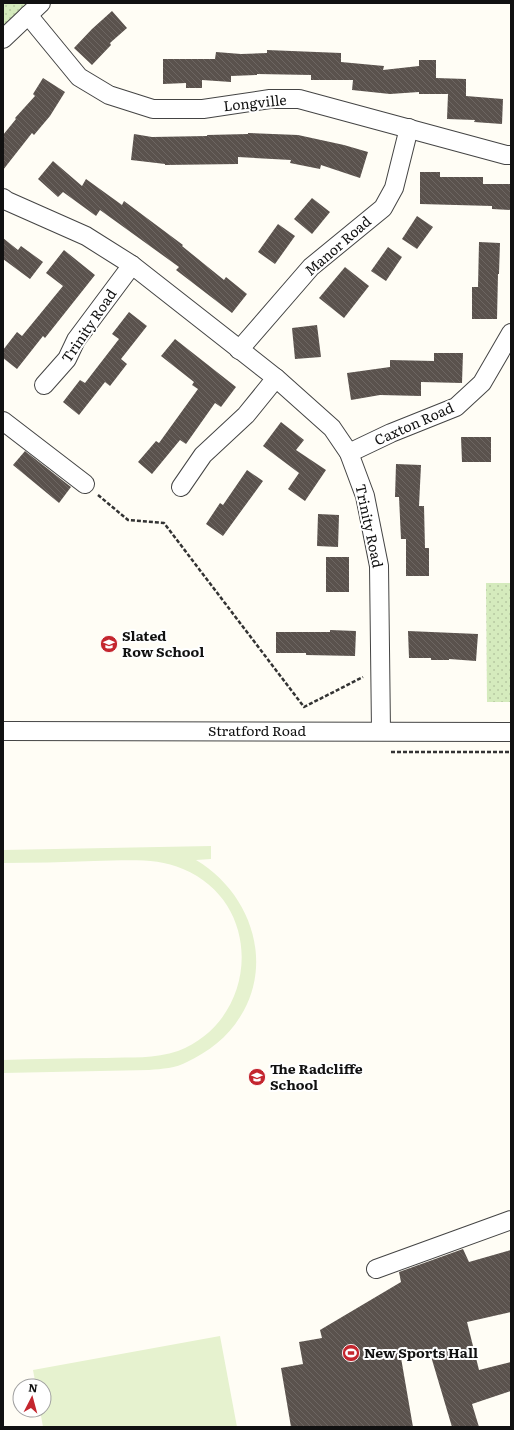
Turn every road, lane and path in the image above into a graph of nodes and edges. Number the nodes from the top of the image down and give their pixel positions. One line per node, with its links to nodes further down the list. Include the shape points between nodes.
1 (41, 3): 2 (street)
2 (28, 15): 3 (street); 4 (street, Longville, via 79,77 109,95 153,109 203,109 270,99 299,99)
3 (3, 39)
4 (409, 128): 5 (street, Longville, via 506,156); 9 (street, Manor Road, via 394,188 383,208 311,267)
5 (511, 155)
6 (3, 198): 7 (street, Trinity Road, via 86,236)
7 (132, 265): 9 (street, Trinity Road); 12 (street, Trinity Road, via 76,340 67,359)
8 (511, 333): 10 (street, Caxton Road)
9 (239, 350): 11 (street, Trinity Road)
10 (507, 352): 14 (street, Caxton Road, via 482,383 456,406)
11 (276, 378): 14 (street, Trinity Road, via 332,428); 16 (street, via 246,415 203,455)
12 (44, 386)
13 (3, 421): 15 (street)
14 (349, 453): 17 (street, Trinity Road, via 365,496 379,566)
15 (85, 484): 17 (path, via 128,520 164,523 304,707)
16 (181, 487)
17 (380, 669): 19 (street, Trinity Road)
18 (3, 731): 19 (street, Stratford Road)
19 (382, 731): 20 (street, Stratford Road)
20 (511, 732)
21 (511, 1220): 22 (street)
22 (376, 1270)

